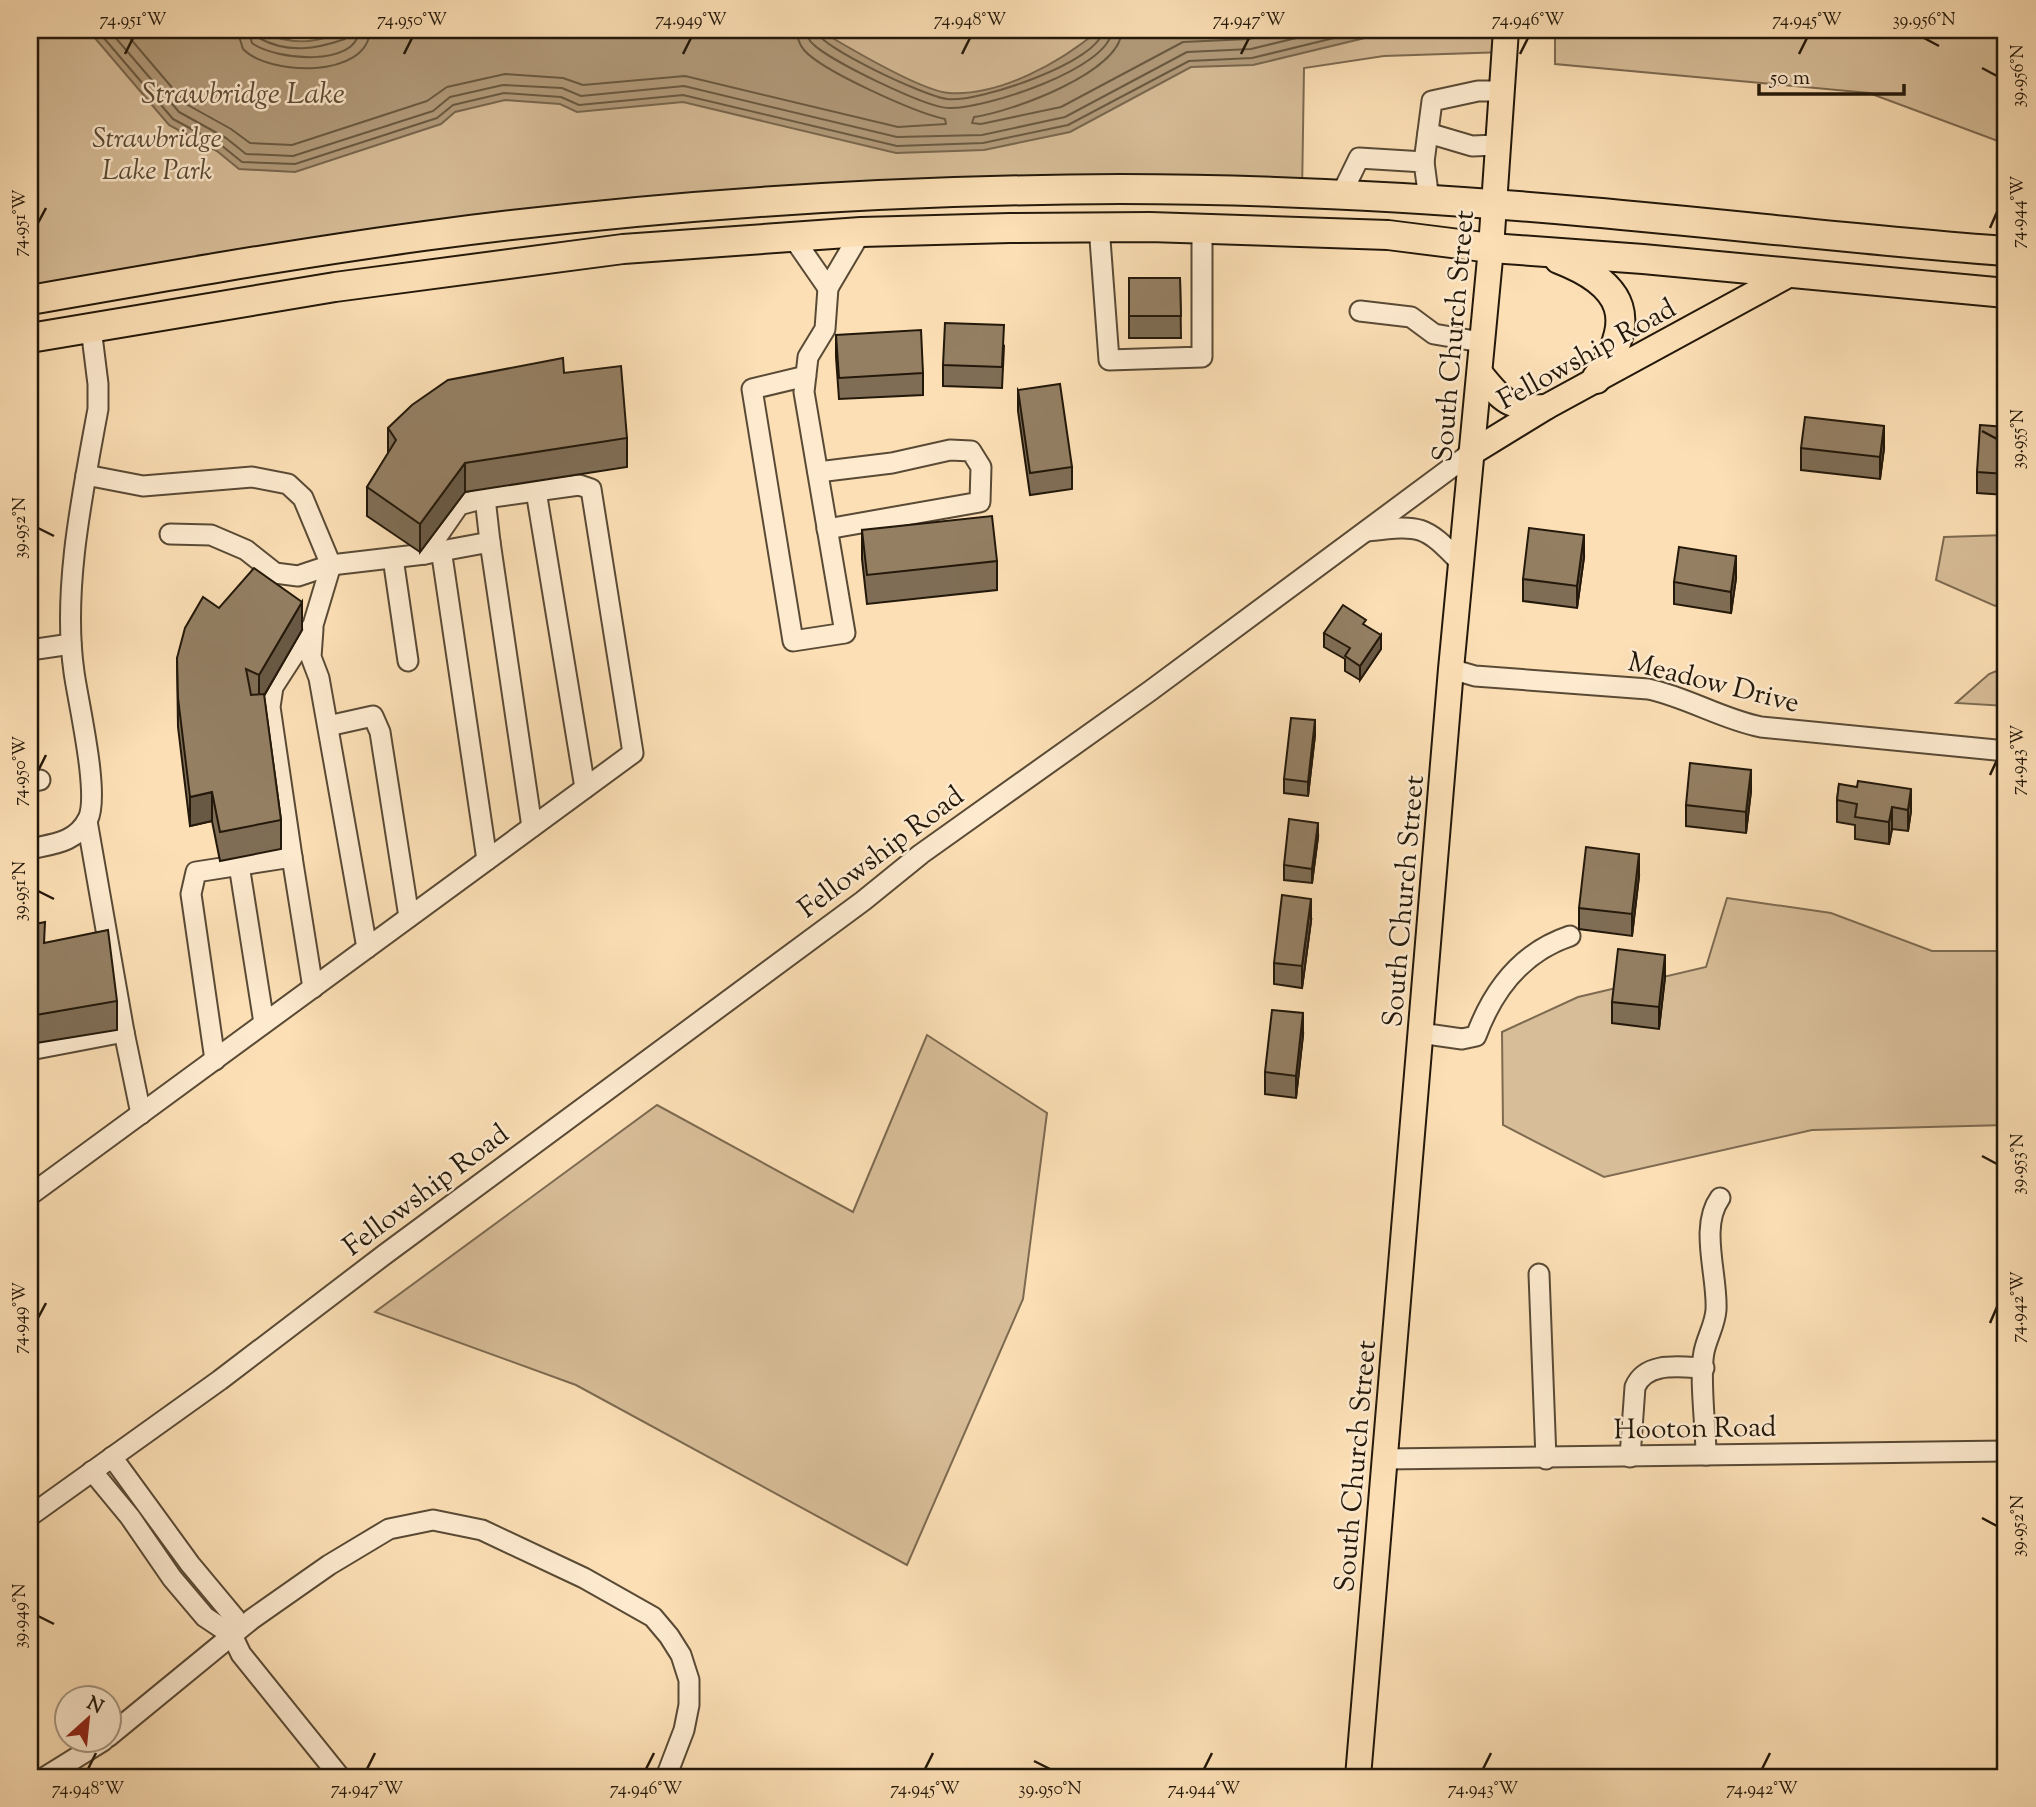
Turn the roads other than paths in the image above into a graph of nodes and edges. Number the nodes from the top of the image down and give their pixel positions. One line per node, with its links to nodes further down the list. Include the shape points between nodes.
1 (1506, 30): 2 (main road, South Church Street)
2 (1500, 92): 3 (street, via 1478,91 1432,101); 4 (main road, South Church Street)
3 (1427, 133): 4 (street, via 1472,146); 5 (street)
4 (1497, 145): 8 (main road, South Church Street)
5 (1424, 162): 6 (street, via 1359,158); 7 (street)
6 (1341, 195): 7 (highway); 20 (highway, via 925,192 715,205 414,237)
7 (1429, 200): 8 (highway)
8 (1494, 204): 13 (highway); 14 (main road, South Church Street)
9 (1099, 226): 10 (highway); 10 (street, via 1110,360 1202,357); 11 (highway)
10 (1202, 228): 14 (highway, via 1388,234)
11 (861, 232): 12 (highway); 18 (street)
12 (792, 236): 18 (street); 22 (highway, via 623,249 405,276)
13 (1880, 242): 15 (highway); 17 (highway, via 1826,257)
14 (1491, 248): 16 (highway); 24 (main road, South Church Street)
15 (2006, 251)
16 (1540, 252): 17 (highway); 27 (highway, via 1602,281 1617,303 1621,330 1615,353)
17 (1792, 273): 19 (highway); 27 (main road, Fellowship Road)
18 (828, 288): 26 (street, via 825,329 807,357)
19 (2006, 293)
20 (30, 300)
21 (1360, 311): 24 (street, via 1411,317 1434,334)
22 (91, 328): 23 (highway); 31 (street, via 98,398)
23 (30, 338)
24 (1481, 342): 25 (main road, South Church Street)
25 (1480, 373): 28 (main road, via 1499,397 1518,408); 29 (main road, South Church Street)
26 (806, 376): 30 (street, via 804,392); 34 (street, via 751,389 793,641 845,633)
27 (1596, 379): 28 (main road, Fellowship Road)
28 (1546, 407): 29 (main road, Fellowship Road)
29 (1471, 453): 35 (street, Fellowship Road); 40 (main road, South Church Street)
30 (818, 472): 34 (street); 34 (street, via 950,450 971,451 981,467 980,502)
31 (86, 475): 41 (street, via 143,486 252,477 288,484 308,507); 43 (street, via 72,578)
32 (536, 491): 33 (street); 49 (street); 49 (street, via 579,485 591,489 633,753)
33 (485, 498): 37 (street); 38 (street, via 459,505)
34 (827, 529)
35 (1362, 532): 40 (street, via 1408,526 1424,530); 72 (street, Fellowship Road)
36 (170, 534): 41 (street, via 211,535 246,550 275,573 298,576)
37 (490, 542): 38 (street); 51 (street)
38 (433, 551): 39 (street); 54 (street)
39 (393, 558): 41 (street); 45 (street)
40 (1461, 563): 46 (main road, South Church Street)
41 (331, 565): 42 (street)
42 (313, 625): 47 (street, via 311,657); 53 (street, via 273,687 270,707)
43 (71, 644): 44 (street); 50 (street, via 88,761)
44 (30, 650)
45 (408, 661)
46 (1451, 669): 48 (street, Meadow Drive, via 1475,676 1648,689 1673,694 1739,723 1771,728); 62 (main road, South Church Street)
47 (328, 726): 56 (street, via 373,716 380,732); 58 (street)
48 (2006, 751)
49 (585, 788): 51 (street)
50 (87, 821): 52 (street, via 62,844); 61 (street)
51 (532, 827): 54 (street)
52 (30, 849)
53 (292, 857): 55 (street); 59 (street)
54 (487, 860): 56 (street)
55 (239, 865): 60 (street); 64 (street, via 196,873 191,894)
56 (409, 917): 58 (street)
57 (1570, 936): 62 (street, via 1547,944 1523,961 1485,1012 1475,1036 1462,1039)
58 (367, 948): 59 (street)
59 (313, 988): 60 (street)
60 (264, 1023): 64 (street)
61 (124, 1032): 63 (street); 65 (street)
62 (1420, 1033): 75 (main road, South Church Street)
63 (30, 1050)
64 (215, 1060): 65 (street)
65 (141, 1114): 66 (street)
66 (30, 1195)
67 (1720, 1198): 69 (street, via 1712,1209 1716,1310)
68 (1539, 1274): 74 (street)
69 (1704, 1368): 71 (street); 73 (street, via 1651,1370 1638,1379)
70 (2006, 1451): 71 (street, Hooton Road)
71 (1706, 1455): 73 (street, Hooton Road)
72 (112, 1457): 76 (street, Fellowship Road); 78 (street, via 234,1618)
73 (1630, 1457): 74 (street, Hooton Road)
74 (1546, 1458): 75 (street, Hooton Road)
75 (1385, 1459): 84 (main road, South Church Street)
76 (92, 1471): 77 (street, Fellowship Road); 78 (street, via 205,1617)
77 (30, 1516)
78 (232, 1635): 79 (street); 82 (street, via 241,1654); 83 (street, via 289,1592 389,1529 433,1520 482,1530 608,1590 653,1617 669,1636 689,1680 689,1705)
79 (122, 1725)
80 (81, 1755): 81 (street)
81 (46, 1777)
82 (340, 1777)
83 (666, 1777)
84 (1358, 1777)

